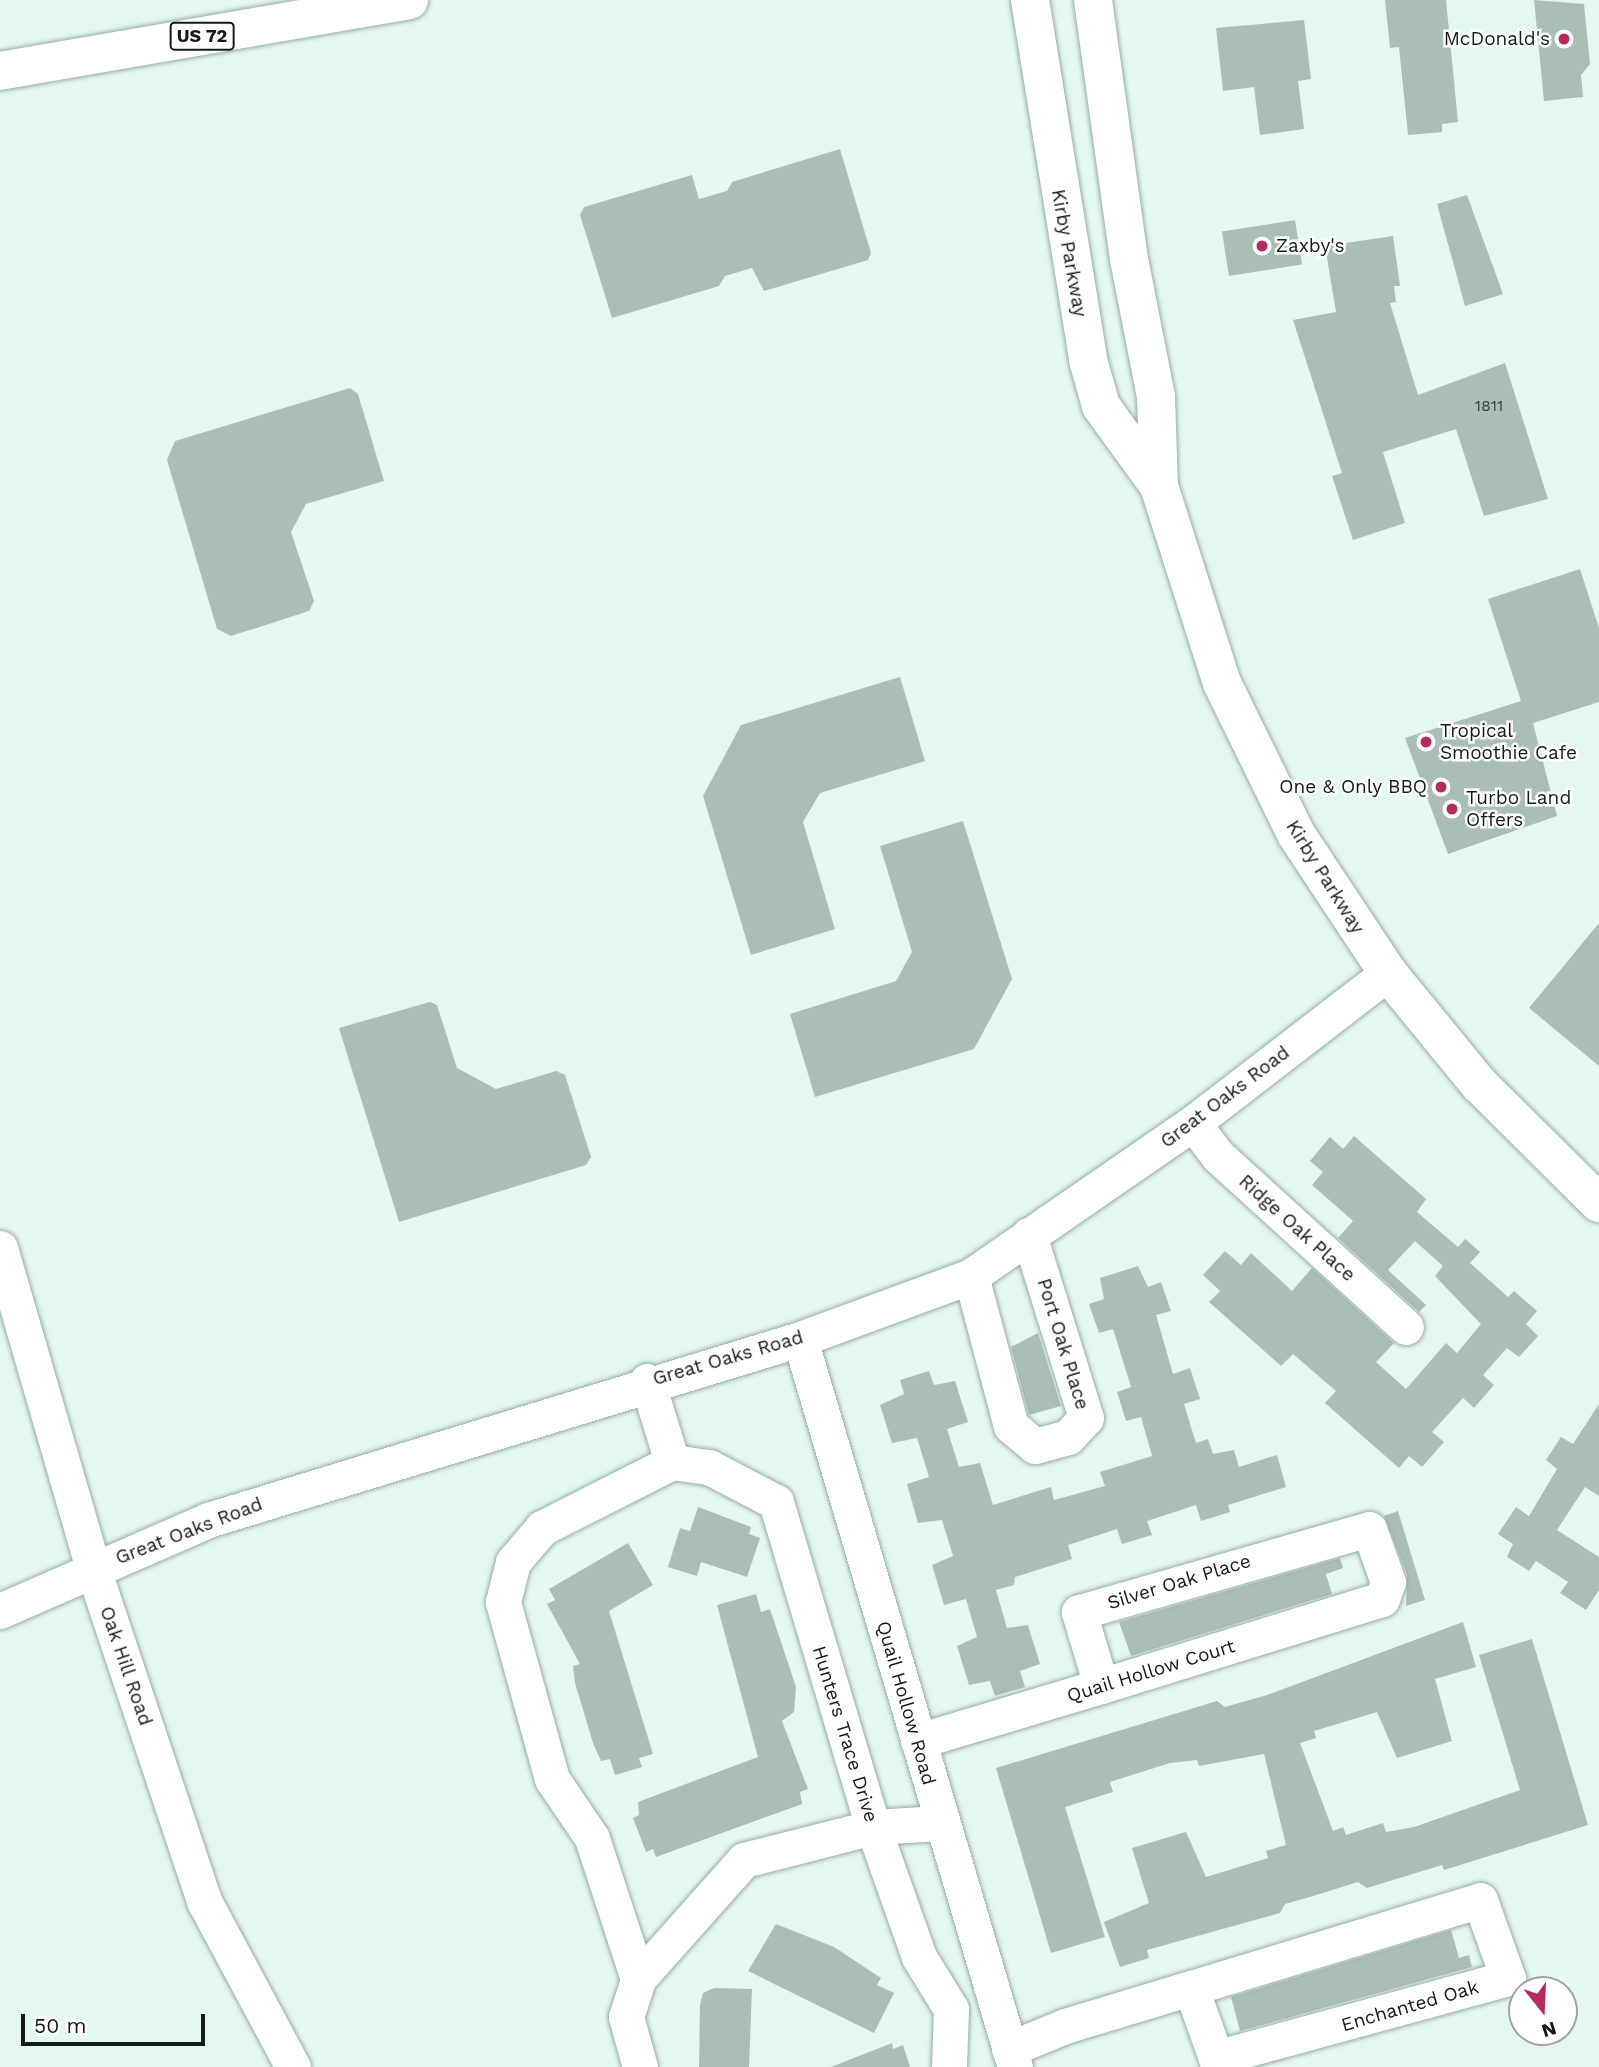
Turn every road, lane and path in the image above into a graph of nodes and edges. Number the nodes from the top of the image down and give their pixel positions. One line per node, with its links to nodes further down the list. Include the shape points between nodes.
1 (409, 0): 4 (main road, US 72)
2 (1030, 0): 5 (main road, Kirby Parkway, via 1088,360 1101,406)
3 (1093, 0): 5 (main road, Kirby Parkway, via 1129,259 1156,397)
4 (0, 72)
5 (1159, 486): 6 (main road, Kirby Parkway, via 1202,630 1250,744 1325,881)
6 (1388, 973): 7 (street, Great Oaks Road); 8 (main road, Kirby Parkway, via 1479,1084)
7 (1193, 1123): 9 (street, Great Oaks Road); 12 (street, Ridge Oak Place, via 1218,1156)
8 (1599, 1203)
9 (1030, 1235): 11 (street, Great Oaks Road); 11 (street, Port Oak Place, via 1086,1418 1068,1437 1035,1446 1011,1426)
10 (0, 1248): 17 (street, Oak Hill Road)
11 (971, 1276): 13 (street, Great Oaks Road)
12 (1406, 1327)
13 (800, 1339): 14 (street, Great Oaks Road); 20 (street, Quail Hollow Road)
14 (647, 1381): 15 (street); 17 (street, Great Oaks Road, via 208,1520)
15 (672, 1462): 22 (street, Hunters Trace Drive, via 719,1472 775,1502); 23 (street, via 542,1528 513,1562 503,1602 552,1779 592,1838)
16 (1353, 1530): 19 (street, Silver Oak Place, via 1079,1612); 19 (street, Quail Hollow Court, via 1369,1529 1388,1582 1382,1599)
17 (93, 1569): 18 (street, Great Oaks Road); 26 (street, Oak Hill Road, via 205,1903)
18 (0, 1611)
19 (1101, 1686): 20 (street, Quail Hollow Court)
20 (918, 1741): 21 (street, Quail Hollow Road)
21 (940, 1823): 22 (street); 25 (street, Quail Hollow Road)
22 (873, 1827): 23 (street, via 744,1860); 28 (street, Hunters Trace Drive, via 919,1957 951,2009)
23 (638, 1979): 27 (street, via 625,2017)
24 (1191, 1988): 24 (street, Enchanted Oak, via 1480,1900 1508,1978 1216,2058); 25 (street, Enchanted Oak)
25 (1012, 2058)
26 (293, 2067)
27 (640, 2067)
28 (949, 2067)

